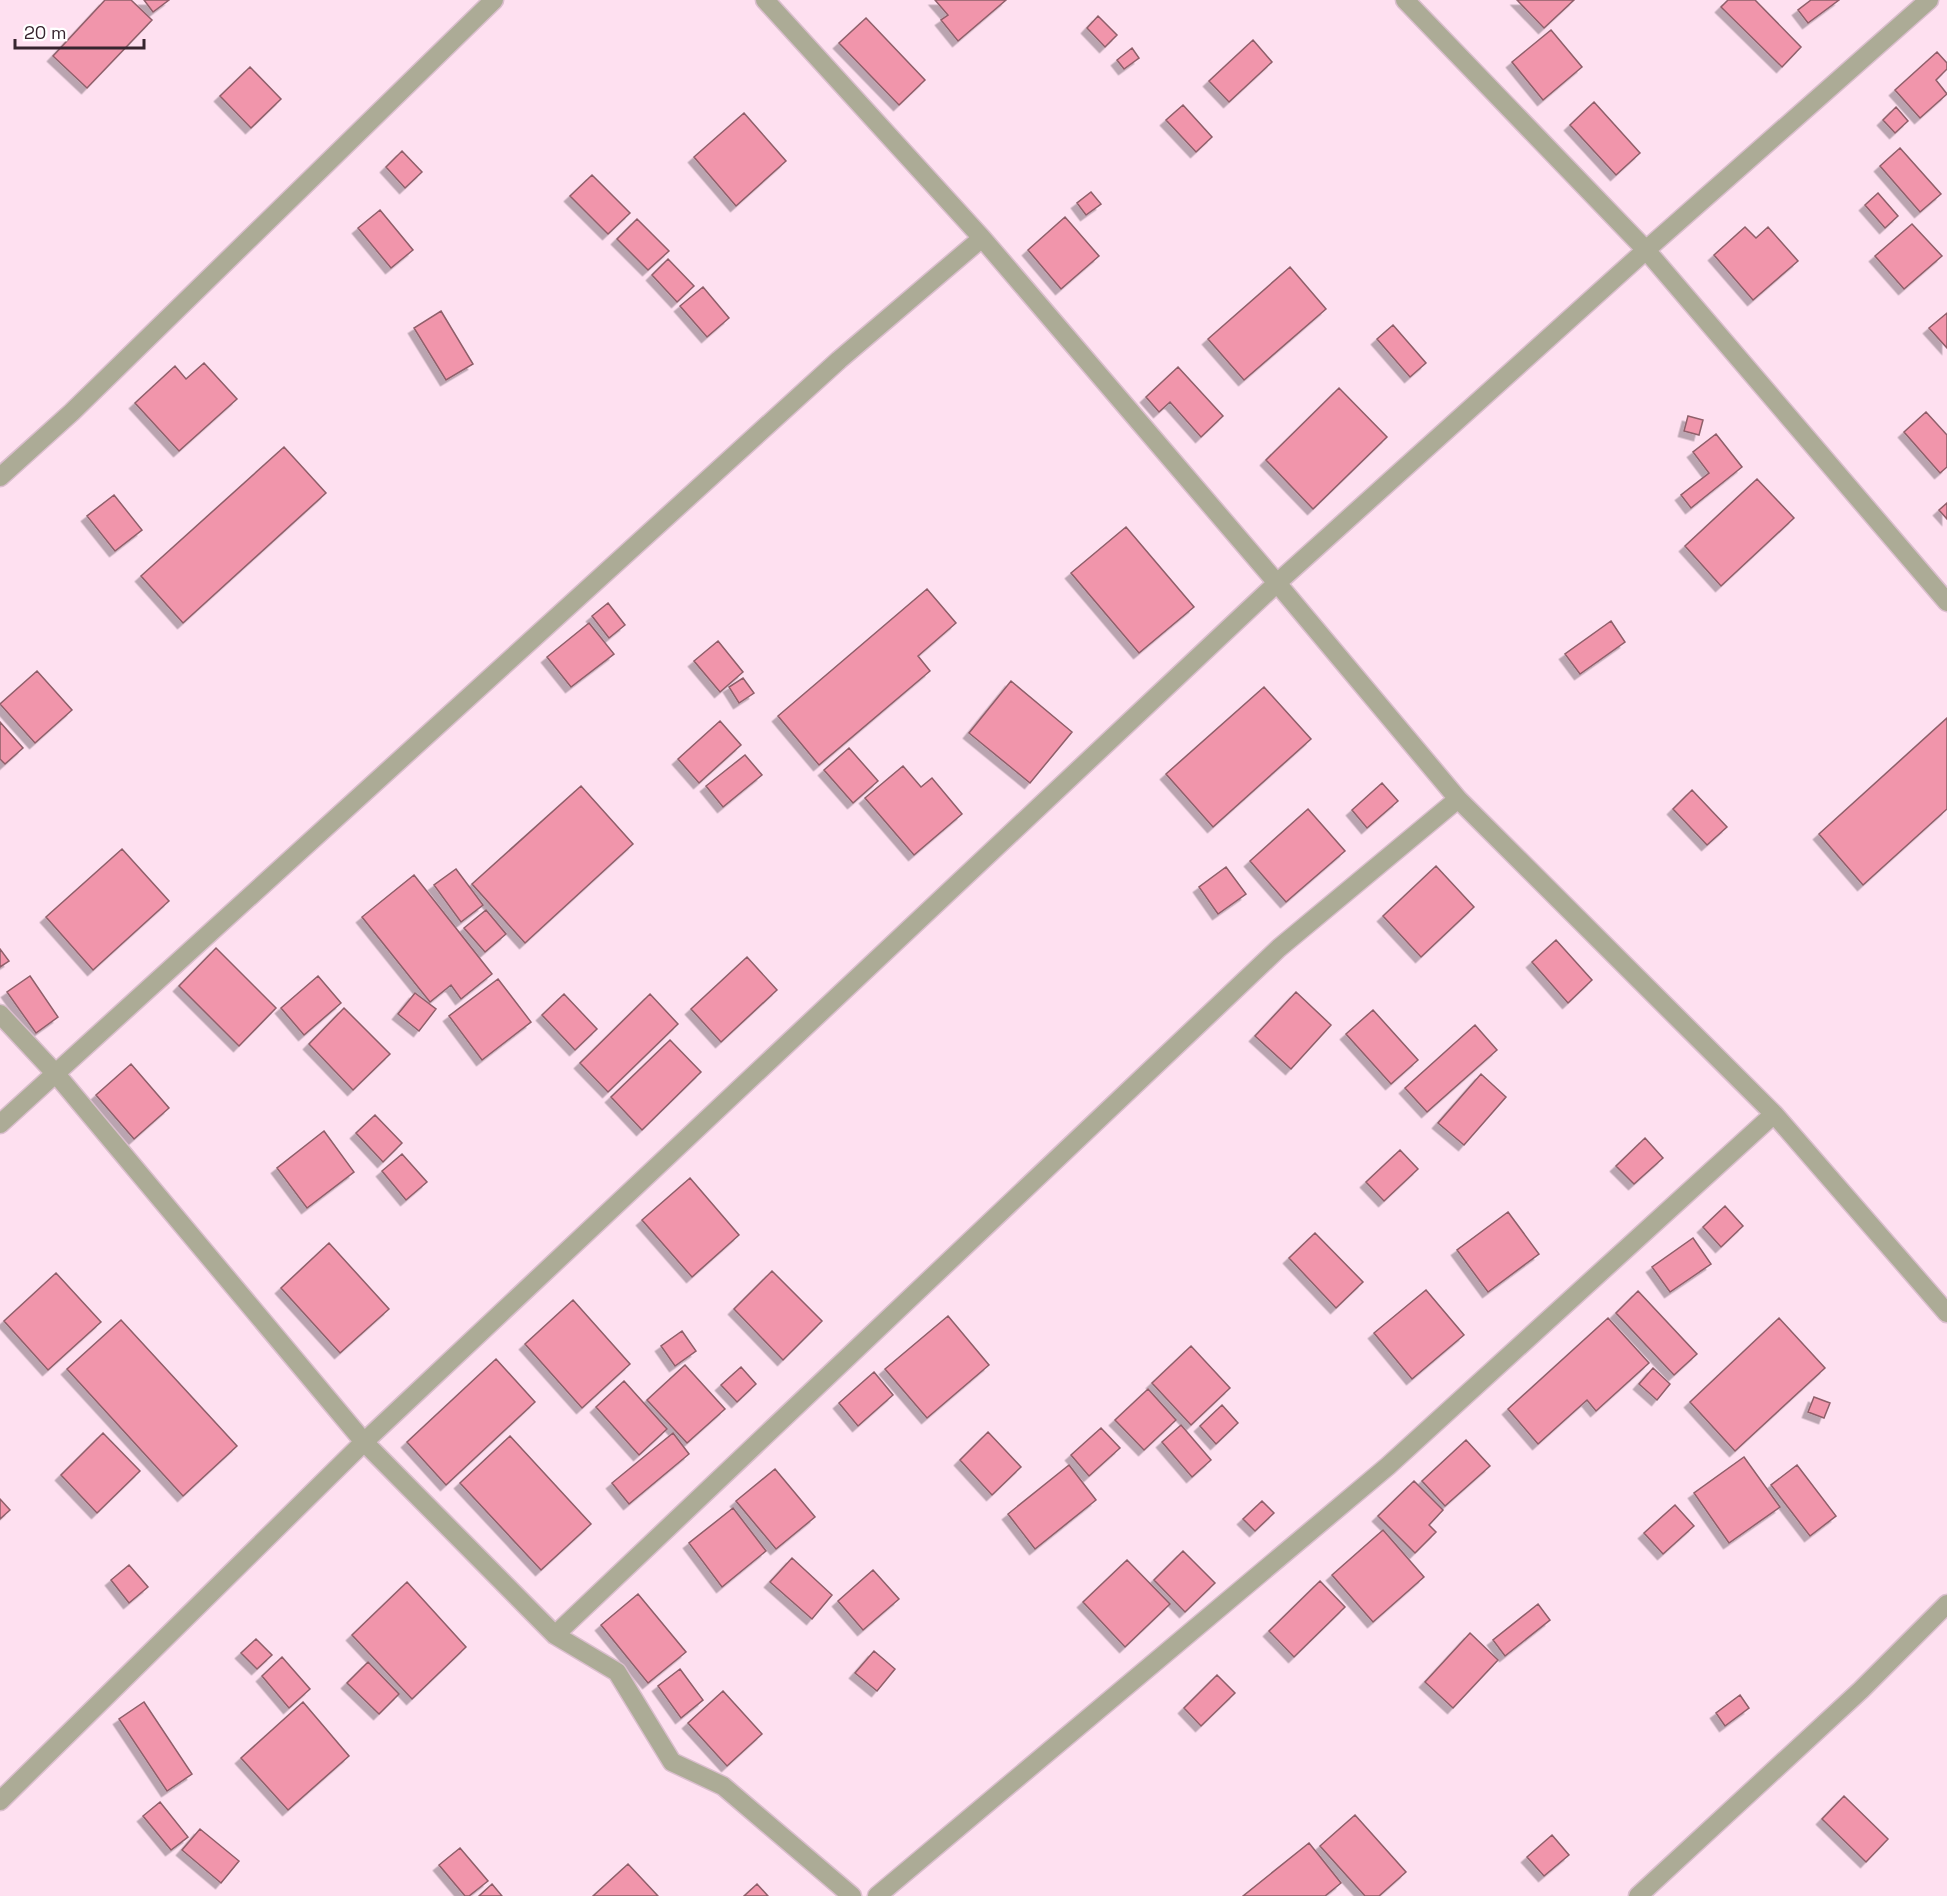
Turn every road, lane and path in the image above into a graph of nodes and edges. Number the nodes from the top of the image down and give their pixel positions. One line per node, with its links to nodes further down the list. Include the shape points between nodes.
1 (494, 0): 7 (street, via 72,412)
2 (765, 0): 5 (street)
3 (1405, 0): 6 (street)
4 (1929, 0): 6 (street)
5 (982, 238): 8 (street); 12 (street, via 821,376)
6 (1646, 250): 8 (street); 9 (street)
7 (0, 477)
8 (1277, 583): 10 (street); 16 (street)
9 (1947, 602)
10 (1458, 799): 13 (street); 18 (street, via 1279,948)
11 (0, 1014): 12 (street)
12 (56, 1074): 14 (street); 16 (street)
13 (1774, 1114): 15 (street); 21 (street, via 1388,1466)
14 (0, 1124)
15 (1947, 1312)
16 (364, 1442): 18 (street); 19 (street)
17 (1947, 1604): 22 (street, via 1861,1690)
18 (555, 1635): 20 (street, via 617,1672 672,1762 723,1786)
19 (0, 1801)
20 (852, 1896)
21 (877, 1896)
22 (1638, 1896)

